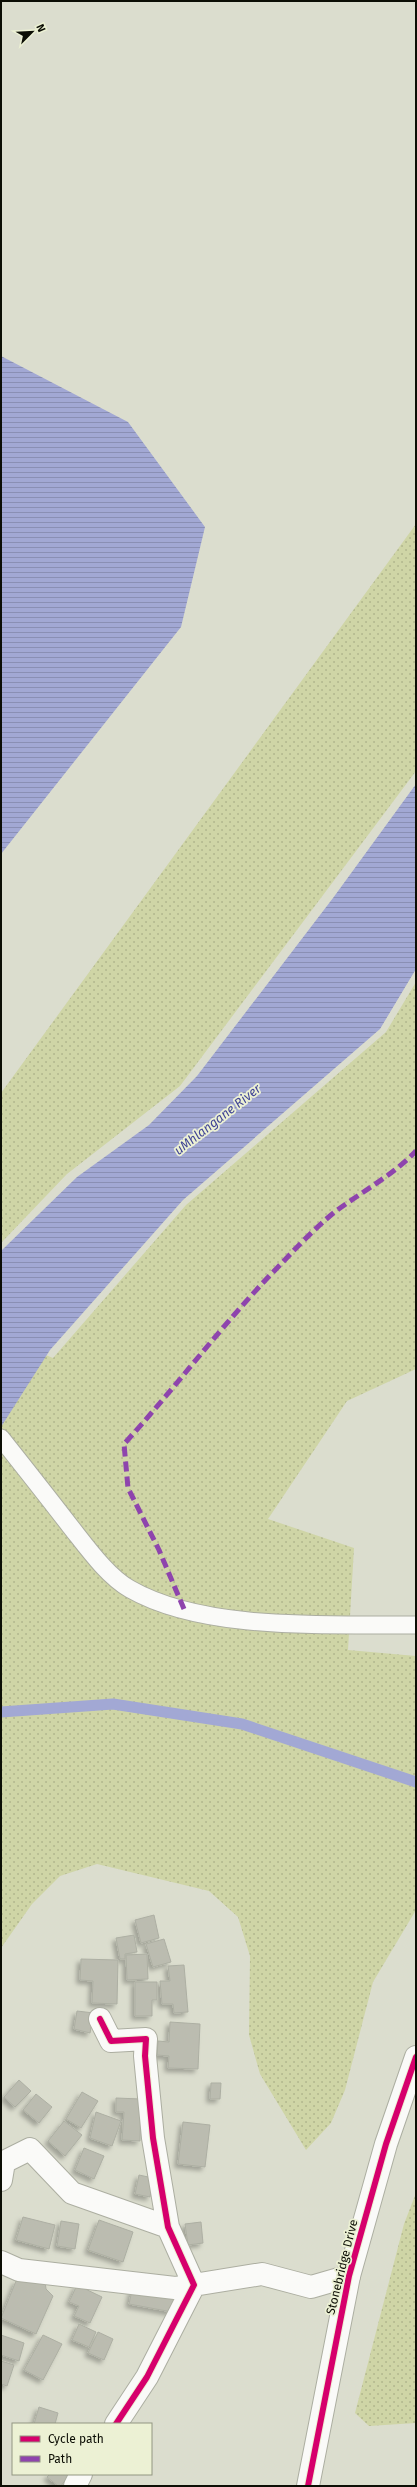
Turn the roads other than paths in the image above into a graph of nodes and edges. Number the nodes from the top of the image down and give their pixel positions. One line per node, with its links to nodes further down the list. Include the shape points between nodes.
1 (1, 1438): 2 (lane, via 95,1557 129,1589 164,1603 203,1614 268,1622)
2 (416, 1625)
3 (100, 2019): 6 (street, via 111,2041 146,2039 145,2056 153,2138)
4 (416, 2057): 8 (street, Stonebridge Drive, via 386,2144)
5 (1, 2180): 6 (street, via 4,2162 30,2149 72,2193)
6 (168, 2227): 9 (street)
7 (1, 2262): 9 (street, via 19,2270 94,2280 175,2288)
8 (349, 2276): 9 (street, via 311,2287 262,2274); 13 (street, Stonebridge Drive)
9 (194, 2285): 10 (street, via 147,2377)
10 (117, 2423)
11 (81, 2475): 12 (street)
12 (75, 2486)
13 (308, 2486)

